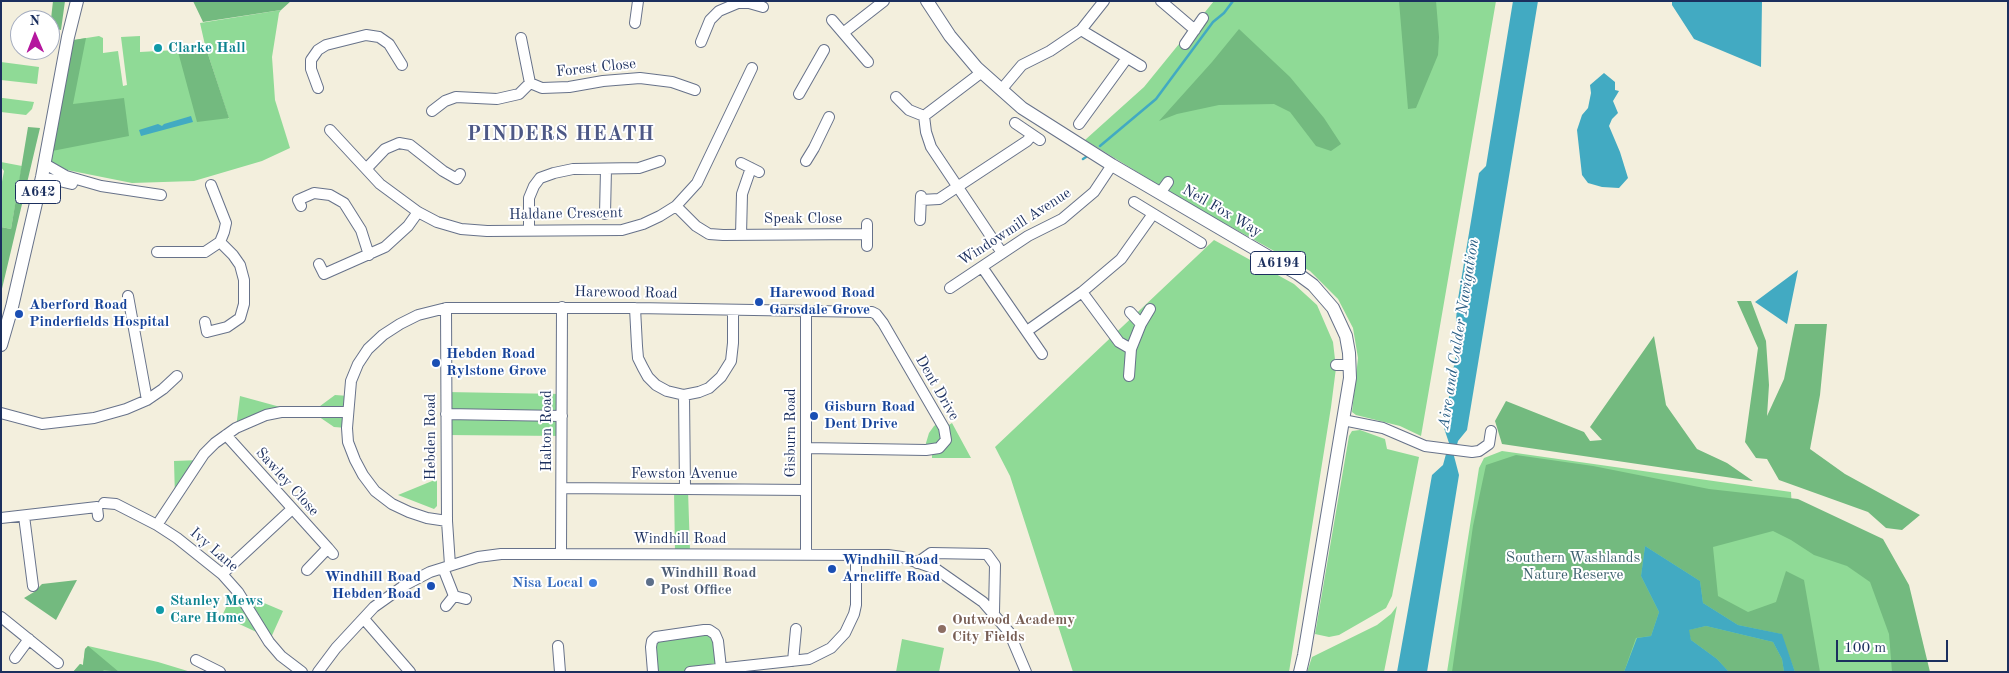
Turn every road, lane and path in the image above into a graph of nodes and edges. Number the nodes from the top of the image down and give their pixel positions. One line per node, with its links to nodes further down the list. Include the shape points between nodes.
1 (70, 1): 16 (main road, A642)
2 (77, 1): 16 (main road, A642)
3 (638, 1): 12 (street)
4 (884, 1): 15 (street)
5 (927, 1): 26 (main road, Neil Fox Way / A6194, via 950,36)
6 (1104, 1): 13 (street)
7 (1161, 1): 14 (street)
8 (726, 4): 9 (street, via 749,3); 18 (street, via 710,20)
9 (764, 7)
10 (1203, 18): 14 (street)
11 (832, 20): 15 (street)
12 (635, 23)
13 (1080, 30): 21 (street); 29 (street, via 1022,65)
14 (1195, 30): 19 (street)
15 (843, 33): 22 (street)
16 (68, 37): 45 (main road, A642)
17 (521, 38): 27 (street)
18 (701, 42)
19 (1185, 44)
20 (824, 50): 31 (street)
21 (1127, 58): 24 (street); 37 (street)
22 (868, 62)
23 (402, 65): 28 (street, via 390,44 379,37 366,35 326,45 311,60)
24 (1141, 66)
25 (752, 68): 55 (street, Haldane Crescent, via 697,183)
26 (982, 72): 29 (main road, Neil Fox Way / A6194); 34 (street)
27 (530, 83): 30 (street, Forest Close, via 553,88 640,78 672,82); 33 (street, via 519,94 498,99 456,97)
28 (318, 88)
29 (1001, 90): 42 (main road, Neil Fox Way / A6194, via 1034,116)
30 (690, 91)
31 (799, 94)
32 (896, 96): 34 (street, via 909,110)
33 (432, 111)
34 (924, 116): 50 (street, via 931,147)
35 (829, 117): 40 (street)
36 (1015, 123): 50 (street, via 1036,137)
37 (1079, 124)
38 (330, 130): 43 (street, Haldane Crescent)
39 (660, 161): 44 (street, via 640,168)
40 (806, 161)
41 (741, 163): 61 (street, Speak Close, via 755,170 742,194)
42 (1112, 165): 52 (main road, Neil Fox Way / A6194); 66 (street, Windowmill Avenue, via 1094,192 1062,219)
43 (367, 168): 46 (street, via 385,149 399,143 410,145 443,172 457,179); 56 (street, Haldane Crescent, via 380,184)
44 (606, 169): 57 (street); 60 (street, via 573,169 540,178 529,198)
45 (43, 170): 47 (street); 47 (street, via 101,186 161,195 121,196); 51 (main road, A642)
46 (460, 174)
47 (61, 181): 51 (street)
48 (1168, 182): 52 (street)
49 (211, 184): 62 (street, via 226,223)
50 (957, 187): 59 (street, via 937,200 921,197); 66 (street)
51 (38, 192): 83 (main road, A642)
52 (1160, 193): 87 (main road, Neil Fox Way / A6194, via 1313,285 1338,317 1346,336)
53 (1134, 202): 58 (street)
54 (301, 206): 67 (street, via 298,200 314,193 330,195 344,203 361,230)
55 (676, 206): 60 (street, Haldane Crescent, via 643,224 622,230); 61 (street, Speak Close, via 709,234)
56 (418, 212): 60 (street, Haldane Crescent, via 461,229); 67 (street, via 398,236)
57 (605, 214)
58 (1153, 214): 63 (street); 71 (street, via 1121,259)
59 (920, 220)
60 (529, 229)
61 (741, 235): 64 (street, Speak Close, via 867,229)
62 (220, 242): 65 (street, via 205,252); 80 (street, via 240,265 244,304 240,318 227,327 207,332)
63 (1201, 243)
64 (867, 246)
65 (157, 252)
66 (1002, 253): 69 (street, Windowmill Avenue)
67 (369, 255): 68 (street, via 324,274)
68 (319, 264)
69 (982, 267): 70 (street, Windowmill Avenue); 82 (street)
70 (950, 288)
71 (1082, 292): 82 (street); 84 (street, via 1119,342)
72 (128, 296): 91 (street, via 136,307)
73 (446, 308): 74 (street, Harewood Road); 92 (street, Harewood Road, via 418,315 400,324 368,349 351,381); 94 (street, Hebden Road)
74 (562, 308): 75 (street, Harewood Road); 95 (street, Halton Road)
75 (636, 308): 77 (street, Harewood Road); 90 (street, via 638,358 643,368 656,385)
76 (1150, 309): 81 (street)
77 (733, 310): 78 (street, Harewood Road); 90 (street, via 731,361 709,388)
78 (806, 311): 99 (street, Gisburn Road); 99 (street, Dent Drive, via 867,311 876,314 944,428 946,440 939,448 926,450)
79 (1130, 312): 81 (street)
80 (205, 322)
81 (1141, 324): 84 (street)
82 (1027, 332): 85 (street)
83 (1, 345)
84 (1131, 348): 89 (street)
85 (1042, 354)
86 (1336, 365): 87 (street)
87 (1350, 365): 96 (main road, Neil Fox Way / A6194)
88 (177, 376): 91 (street)
89 (1129, 376)
90 (684, 395): 101 (street)
91 (148, 400): 93 (street, via 94,418 68,422 42,424)
92 (347, 412): 98 (street, via 281,412 249,421); 108 (street, Harewood Road, via 348,442 375,492 409,512)
93 (1, 413)
94 (446, 414): 95 (street); 108 (street, Hebden Road)
95 (562, 416): 100 (street, Halton Road)
96 (1343, 420): 97 (street, via 1374,426 1425,446 1465,452 1485,448 1489,444); 140 (main road, Neil Fox Way / A6194)
97 (1491, 430)
98 (226, 435): 104 (street, Sawley Close); 109 (street, via 204,454)
99 (806, 448): 102 (street, Gisburn Road)
100 (562, 488): 101 (street, Fewston Avenue); 110 (street, Halton Road)
101 (685, 488): 102 (street, Fewston Avenue)
102 (805, 490): 111 (street, Gisburn Road)
103 (104, 503): 109 (street, Ivy Lane, via 116,504)
104 (292, 509): 115 (street, Sawley Close, via 331,552); 116 (street)
105 (24, 516): 106 (street, via 97,507); 107 (street); 117 (street)
106 (98, 516)
107 (1, 518)
108 (447, 521): 114 (street, Hebden Road)
109 (157, 525): 116 (street, Ivy Lane)
110 (562, 554): 111 (street, Windhill Road); 114 (street, Windhill Road, via 501,554)
111 (806, 555): 112 (street, Windhill Road)
112 (856, 555): 113 (street, Windhill Road, via 888,555); 129 (street, via 856,605 845,633 832,648 821,654)
113 (917, 562): 121 (street, Windhill Road, via 936,569 967,589); 121 (street, via 931,553 987,554 995,565)
114 (446, 566): 118 (street); 123 (street, Windhill Road, via 406,585 374,607)
115 (307, 570)
116 (222, 574): 133 (street, Ivy Lane, via 238,592 269,642)
117 (33, 586)
118 (454, 596): 119 (street); 120 (street)
119 (466, 599)
120 (446, 606)
121 (994, 612): 139 (street, Windhill Road, via 1009,632)
122 (1, 617): 125 (street)
123 (364, 619): 134 (street, Windhill Road); 135 (street)
124 (796, 629): 129 (street)
125 (28, 639): 127 (street); 130 (street, via 43,657)
126 (558, 646): 136 (street)
127 (15, 658)
128 (196, 660): 132 (street)
129 (793, 661): 131 (street)
130 (58, 663)
131 (721, 668): 137 (street, via 715,634 704,630 656,637 651,647); 138 (street)
132 (220, 672)
133 (302, 672)
134 (318, 672)
135 (410, 672)
136 (560, 672)
137 (653, 672)
138 (690, 672)
139 (1026, 672)
140 (1300, 672)

